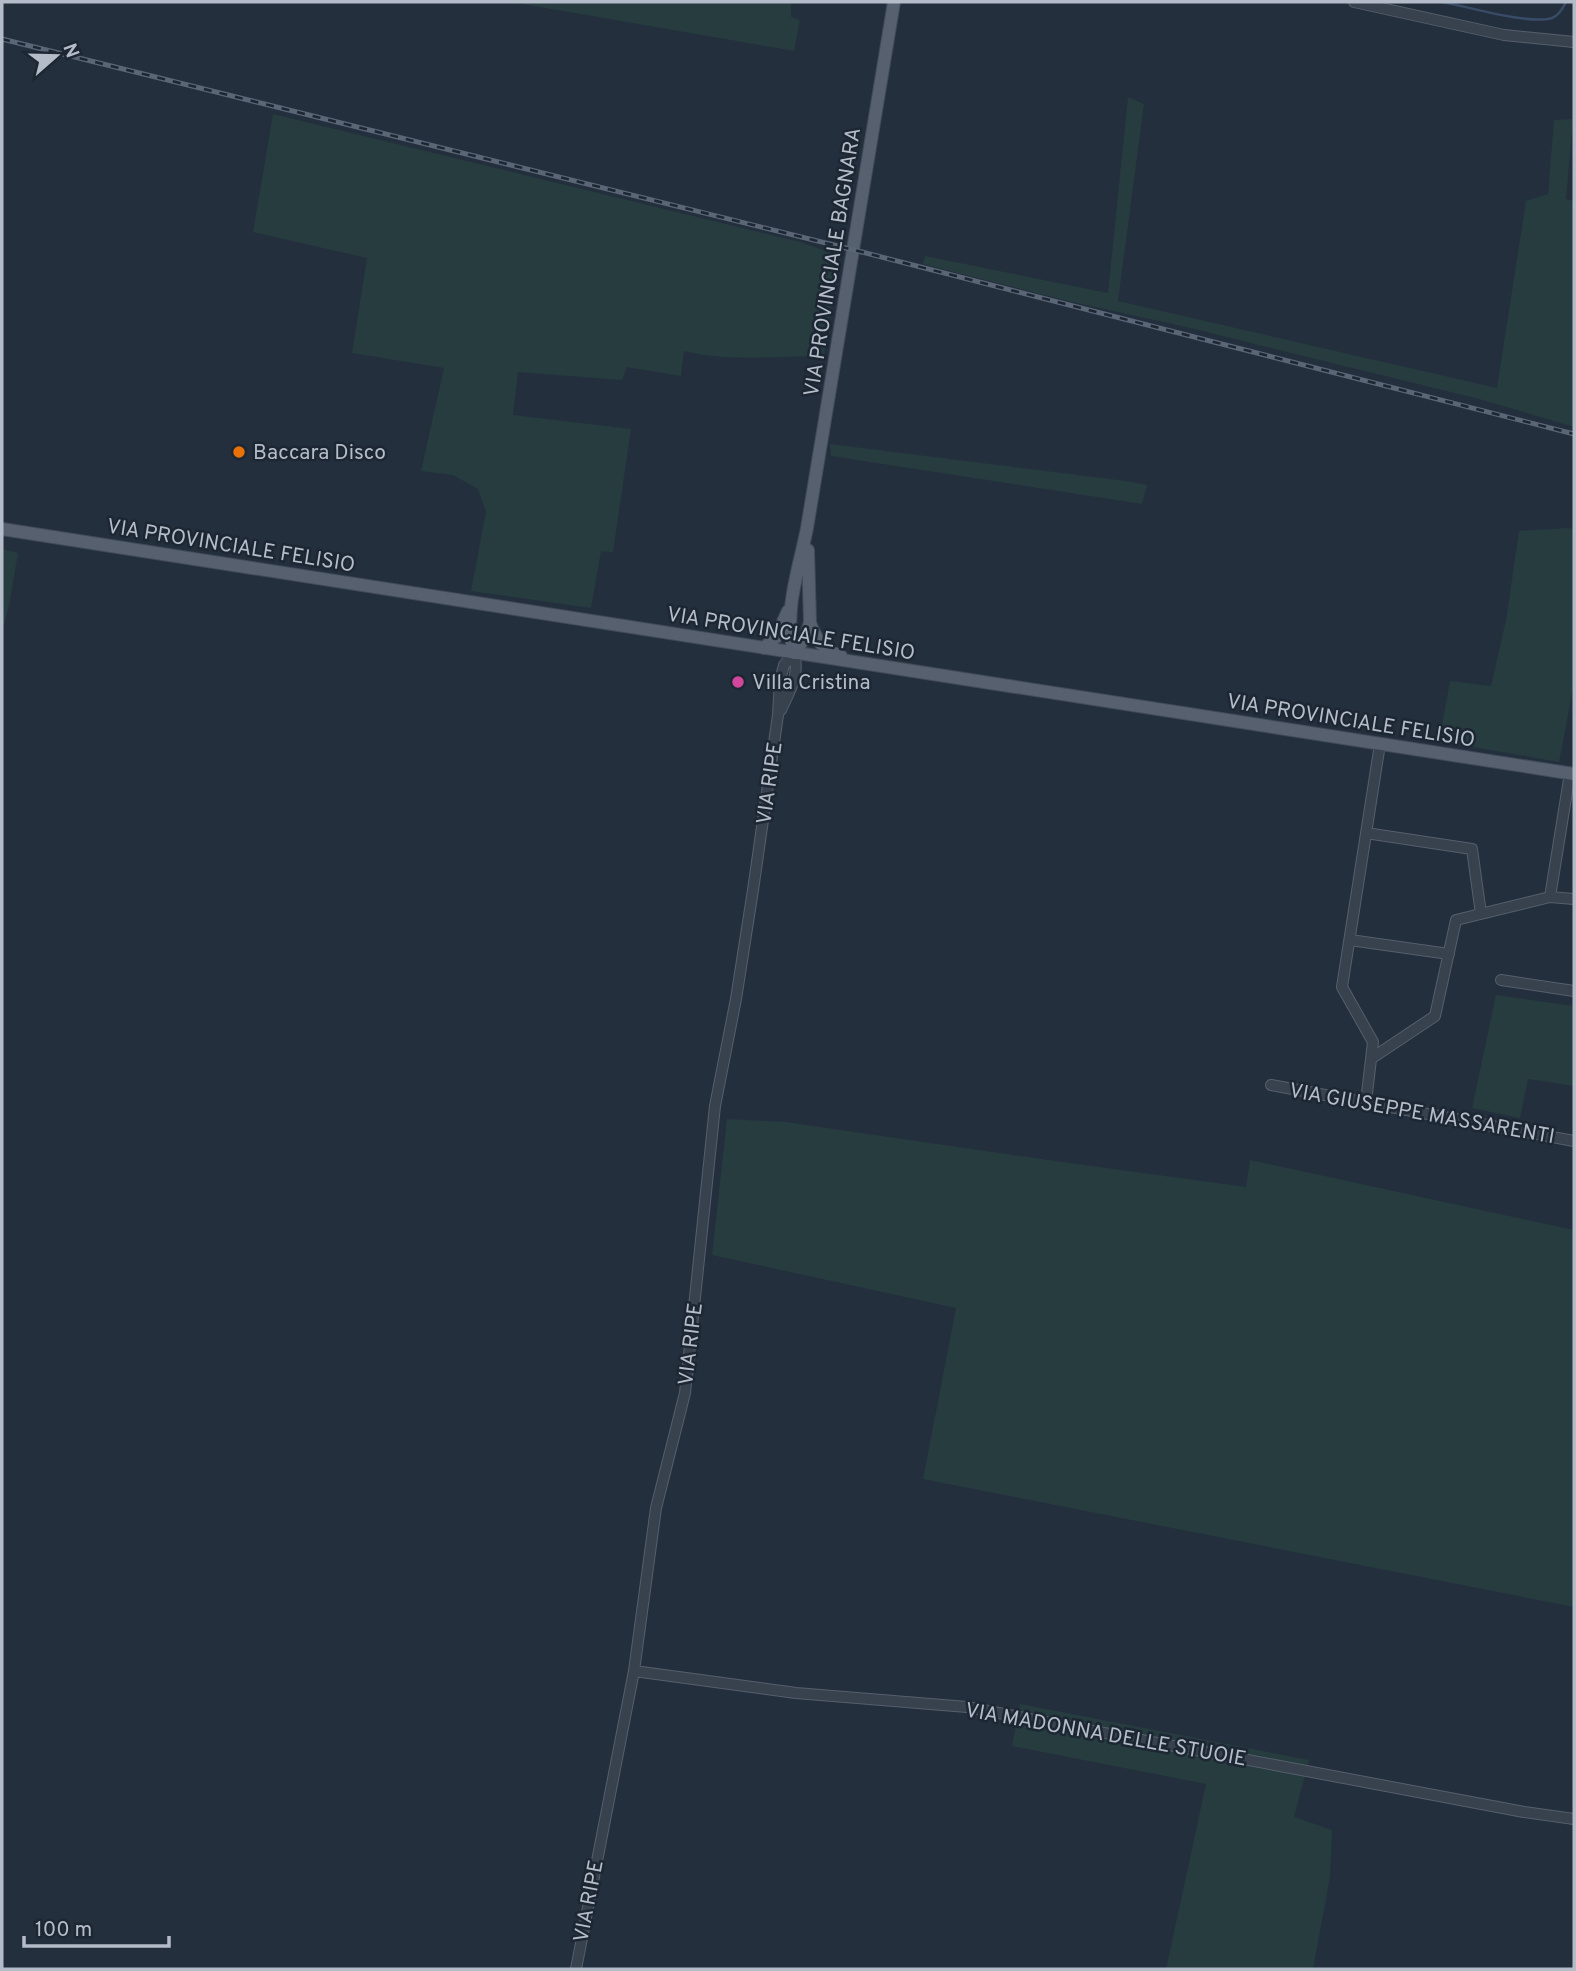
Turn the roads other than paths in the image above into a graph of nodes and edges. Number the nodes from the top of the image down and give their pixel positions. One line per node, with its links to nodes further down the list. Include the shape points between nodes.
1 (894, 2): 4 (main road, VIA PROVINCIALE BAGNARA)
2 (1354, 2): 3 (street, via 1504,35)
3 (1574, 42)
4 (807, 528): 6 (main road, VIA PROVINCIALE BAGNARA); 7 (main road, VIA PROVINCIALE BAGNARA)
5 (2, 529): 8 (main road, VIA PROVINCIALE FELISIO)
6 (790, 608): 8 (main road, VIA PROVINCIALE BAGNARA, via 776,637); 9 (main road, VIA PROVINCIALE BAGNARA)
7 (810, 622): 9 (main road, VIA PROVINCIALE BAGNARA); 10 (main road, VIA PROVINCIALE BAGNARA, via 822,647)
8 (764, 648): 9 (main road, VIA PROVINCIALE FELISIO)
9 (794, 653): 10 (main road, VIA PROVINCIALE FELISIO); 25 (street, VIA RIPE, via 780,680 738,985 715,1106 685,1393 656,1508)
10 (871, 665): 11 (main road, VIA PROVINCIALE FELISIO)
11 (1380, 744): 12 (main road, VIA PROVINCIALE FELISIO); 13 (street)
12 (1572, 774): 14 (street)
13 (1366, 832): 16 (street, via 1472,849); 17 (street)
14 (1550, 897): 15 (street); 16 (street)
15 (1574, 899)
16 (1481, 914): 18 (street, via 1456,920)
17 (1350, 940): 18 (street); 21 (street, via 1342,987 1373,1042)
18 (1449, 954): 21 (street, via 1435,1016)
19 (1502, 980): 20 (street)
20 (1574, 991)
21 (1371, 1058): 23 (street)
22 (1271, 1085): 23 (street, VIA GIUSEPPE MASSARENTI)
23 (1366, 1102): 24 (street, VIA GIUSEPPE MASSARENTI)
24 (1574, 1141)
25 (634, 1671): 26 (street, VIA MADONNA DELLE STUOIE, via 796,1693 967,1707); 27 (street, VIA RIPE)
26 (1574, 1818)
27 (576, 1969)

